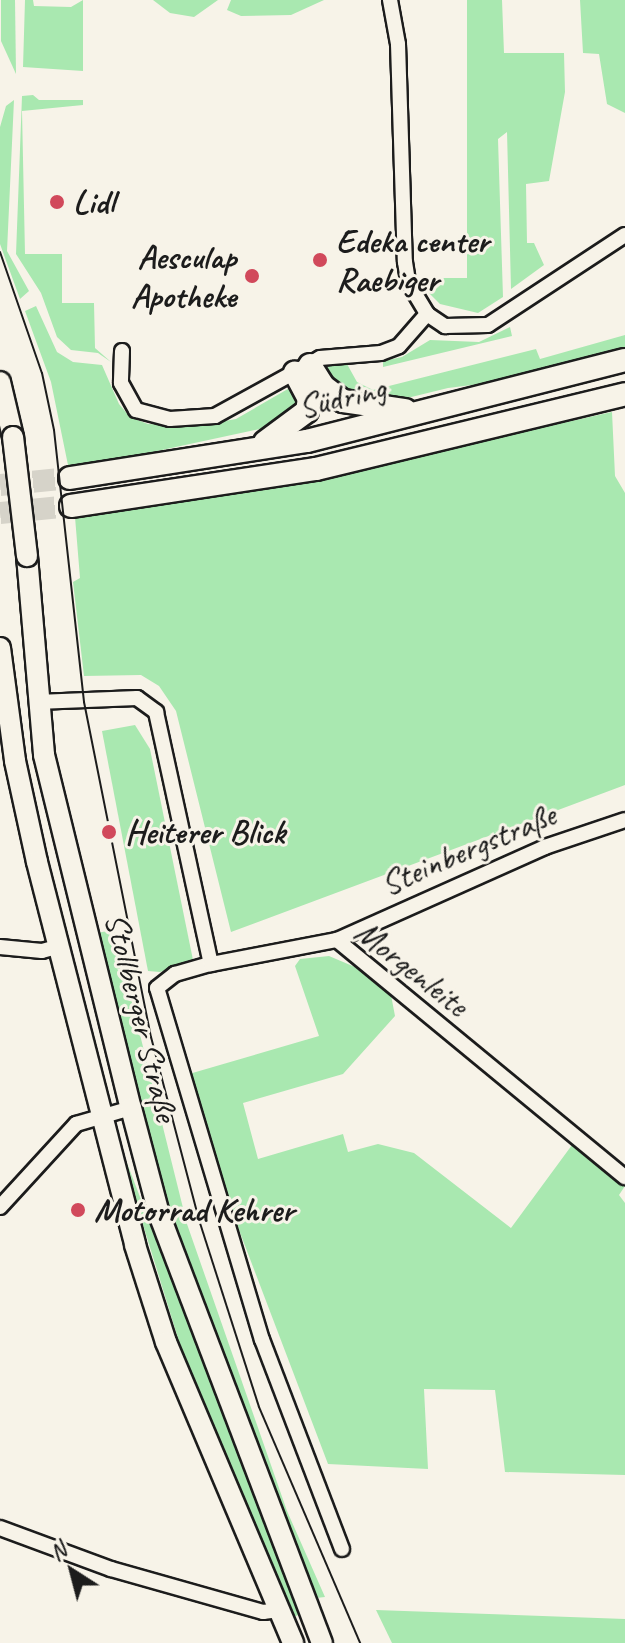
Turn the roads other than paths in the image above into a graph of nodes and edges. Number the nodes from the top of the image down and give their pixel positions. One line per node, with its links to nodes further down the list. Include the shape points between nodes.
1 (390, 0): 3 (street, via 398,44 405,262 408,282)
2 (625, 235): 3 (street, via 488,325 445,326)
3 (427, 314): 6 (street, via 413,334 381,353 335,355)
4 (122, 351): 6 (street, via 125,398 136,410 170,419 234,410)
5 (625, 360): 9 (main road, Südring)
6 (302, 369): 9 (main road, via 343,401 380,409); 11 (main road, via 307,411 281,433)
7 (0, 382): 10 (main road, Stollberger Straße)
8 (625, 394): 13 (main road, Südring, via 316,469)
9 (434, 410): 11 (main road, Südring)
10 (7, 418): 15 (main road, Stollberger Straße, bridge, via 27,556)
11 (236, 452): 12 (main road, Südring)
12 (70, 478)
13 (71, 506)
14 (0, 648): 16 (main road, Stollberger Straße)
15 (37, 702): 16 (main road); 21 (street, via 137,698 156,712); 22 (main road, Stollberger Straße, via 44,755)
16 (3, 704): 20 (main road, Stollberger Straße)
17 (625, 820): 18 (street, Steinbergstraße, via 545,847)
18 (337, 940): 21 (street, Morgenleite); 24 (street, Morgenleite)
19 (0, 947): 20 (street)
20 (57, 947): 23 (main road, Stollberger Straße)
21 (211, 964): 27 (street, Stollberger Straße, via 164,981 156,998 262,1340)
22 (131, 1108): 23 (street); 30 (main road, Stollberger Straße, via 159,1214)
23 (101, 1114): 25 (street, via 76,1124); 28 (main road, Stollberger Straße, via 166,1342)
24 (625, 1177)
25 (0, 1207)
26 (0, 1528): 28 (street, via 111,1569 263,1612)
27 (342, 1549)
28 (279, 1610): 29 (main road, Stollberger Straße)
29 (293, 1643)
30 (322, 1643)

